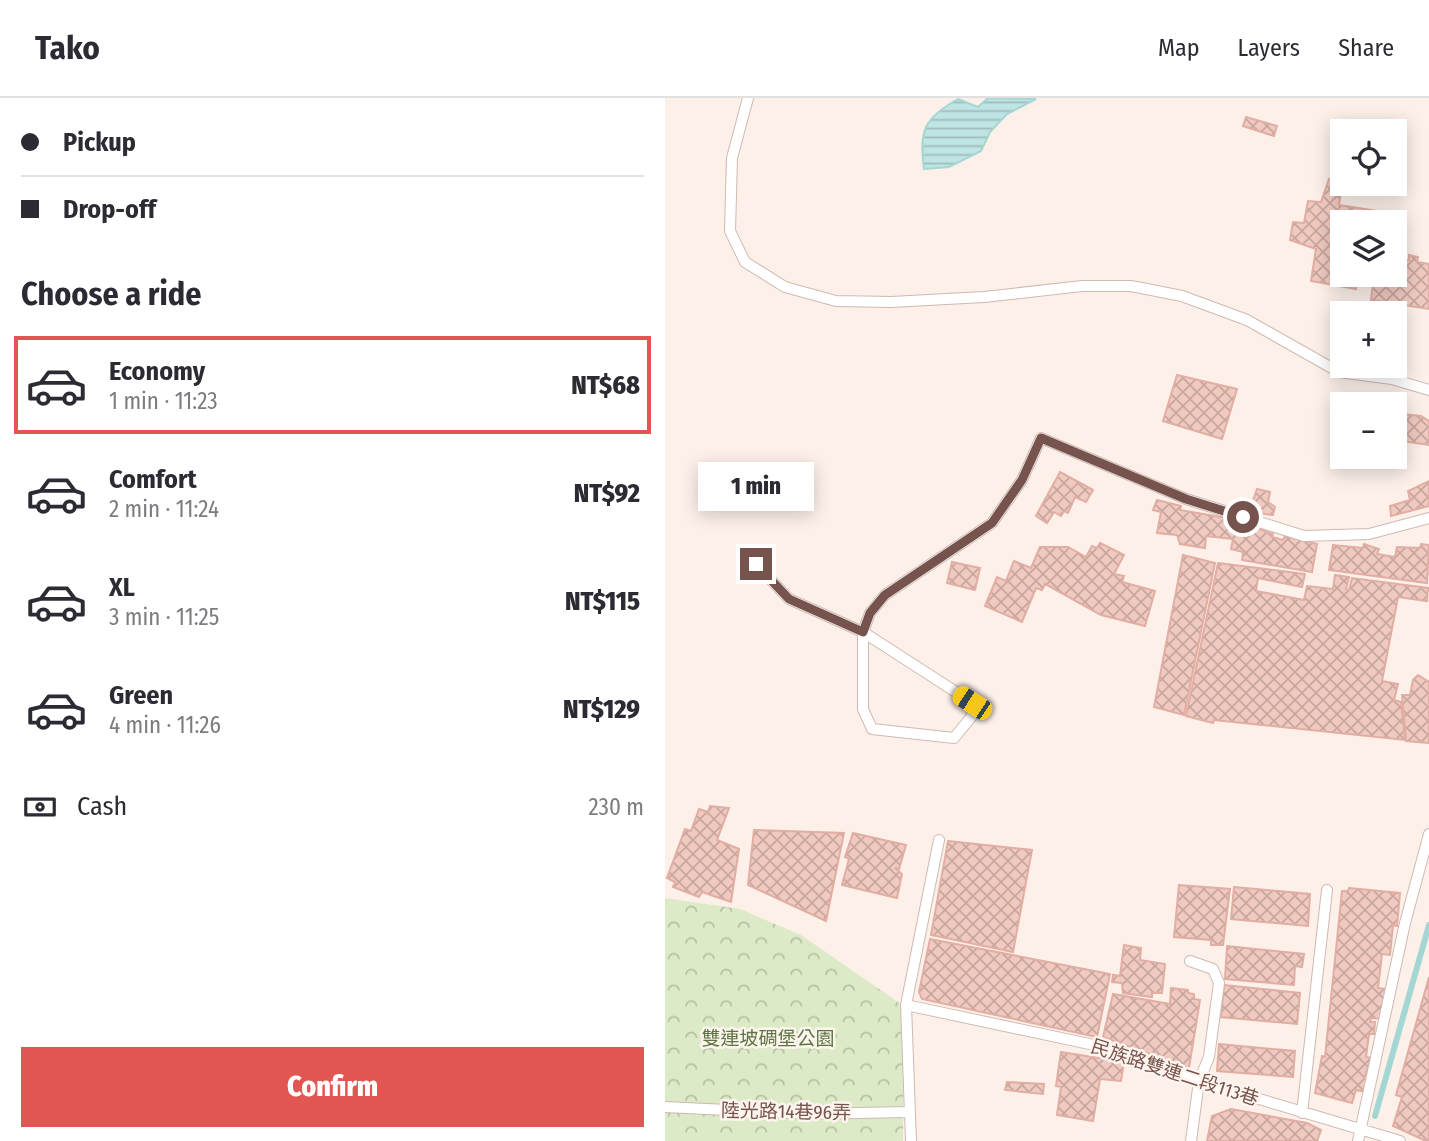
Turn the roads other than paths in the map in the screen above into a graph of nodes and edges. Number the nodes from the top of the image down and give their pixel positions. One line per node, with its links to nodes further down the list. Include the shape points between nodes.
1 (748, 98): 2 (lane, via 732,158 730,231 745,261 785,287 836,301 891,302 1131,286 1182,296 1248,320 1339,372 1392,379)
2 (1429, 390)
3 (1429, 518): 5 (lane, via 1369,534 1304,536 1186,499 1041,438 1022,480 992,523 885,595 870,613)
4 (756, 564): 5 (lane, via 789,599)
5 (863, 632): 5 (lane, via 972,703 972,716 954,738 872,729 863,709)
6 (1429, 834): 15 (lane)
7 (939, 840): 10 (lane)
8 (1327, 890): 14 (lane)
9 (1190, 961): 11 (lane, via 1213,968 1219,983 1209,1057)
10 (906, 1005): 11 (lane, 民族路雙連二段113巷, via 1113,1049); 13 (lane)
11 (1199, 1080): 14 (lane, 民族路雙連二段113巷); 17 (lane)
12 (665, 1107): 13 (lane, 陸光路14巷96弄, via 809,1114)
13 (908, 1112): 16 (lane)
14 (1302, 1113): 15 (lane, 民族路雙連二段113巷)
15 (1361, 1129): 18 (lane); 19 (lane, 民族路雙連二段113巷)
16 (911, 1141)
17 (1191, 1141)
18 (1358, 1141)
19 (1400, 1141)

